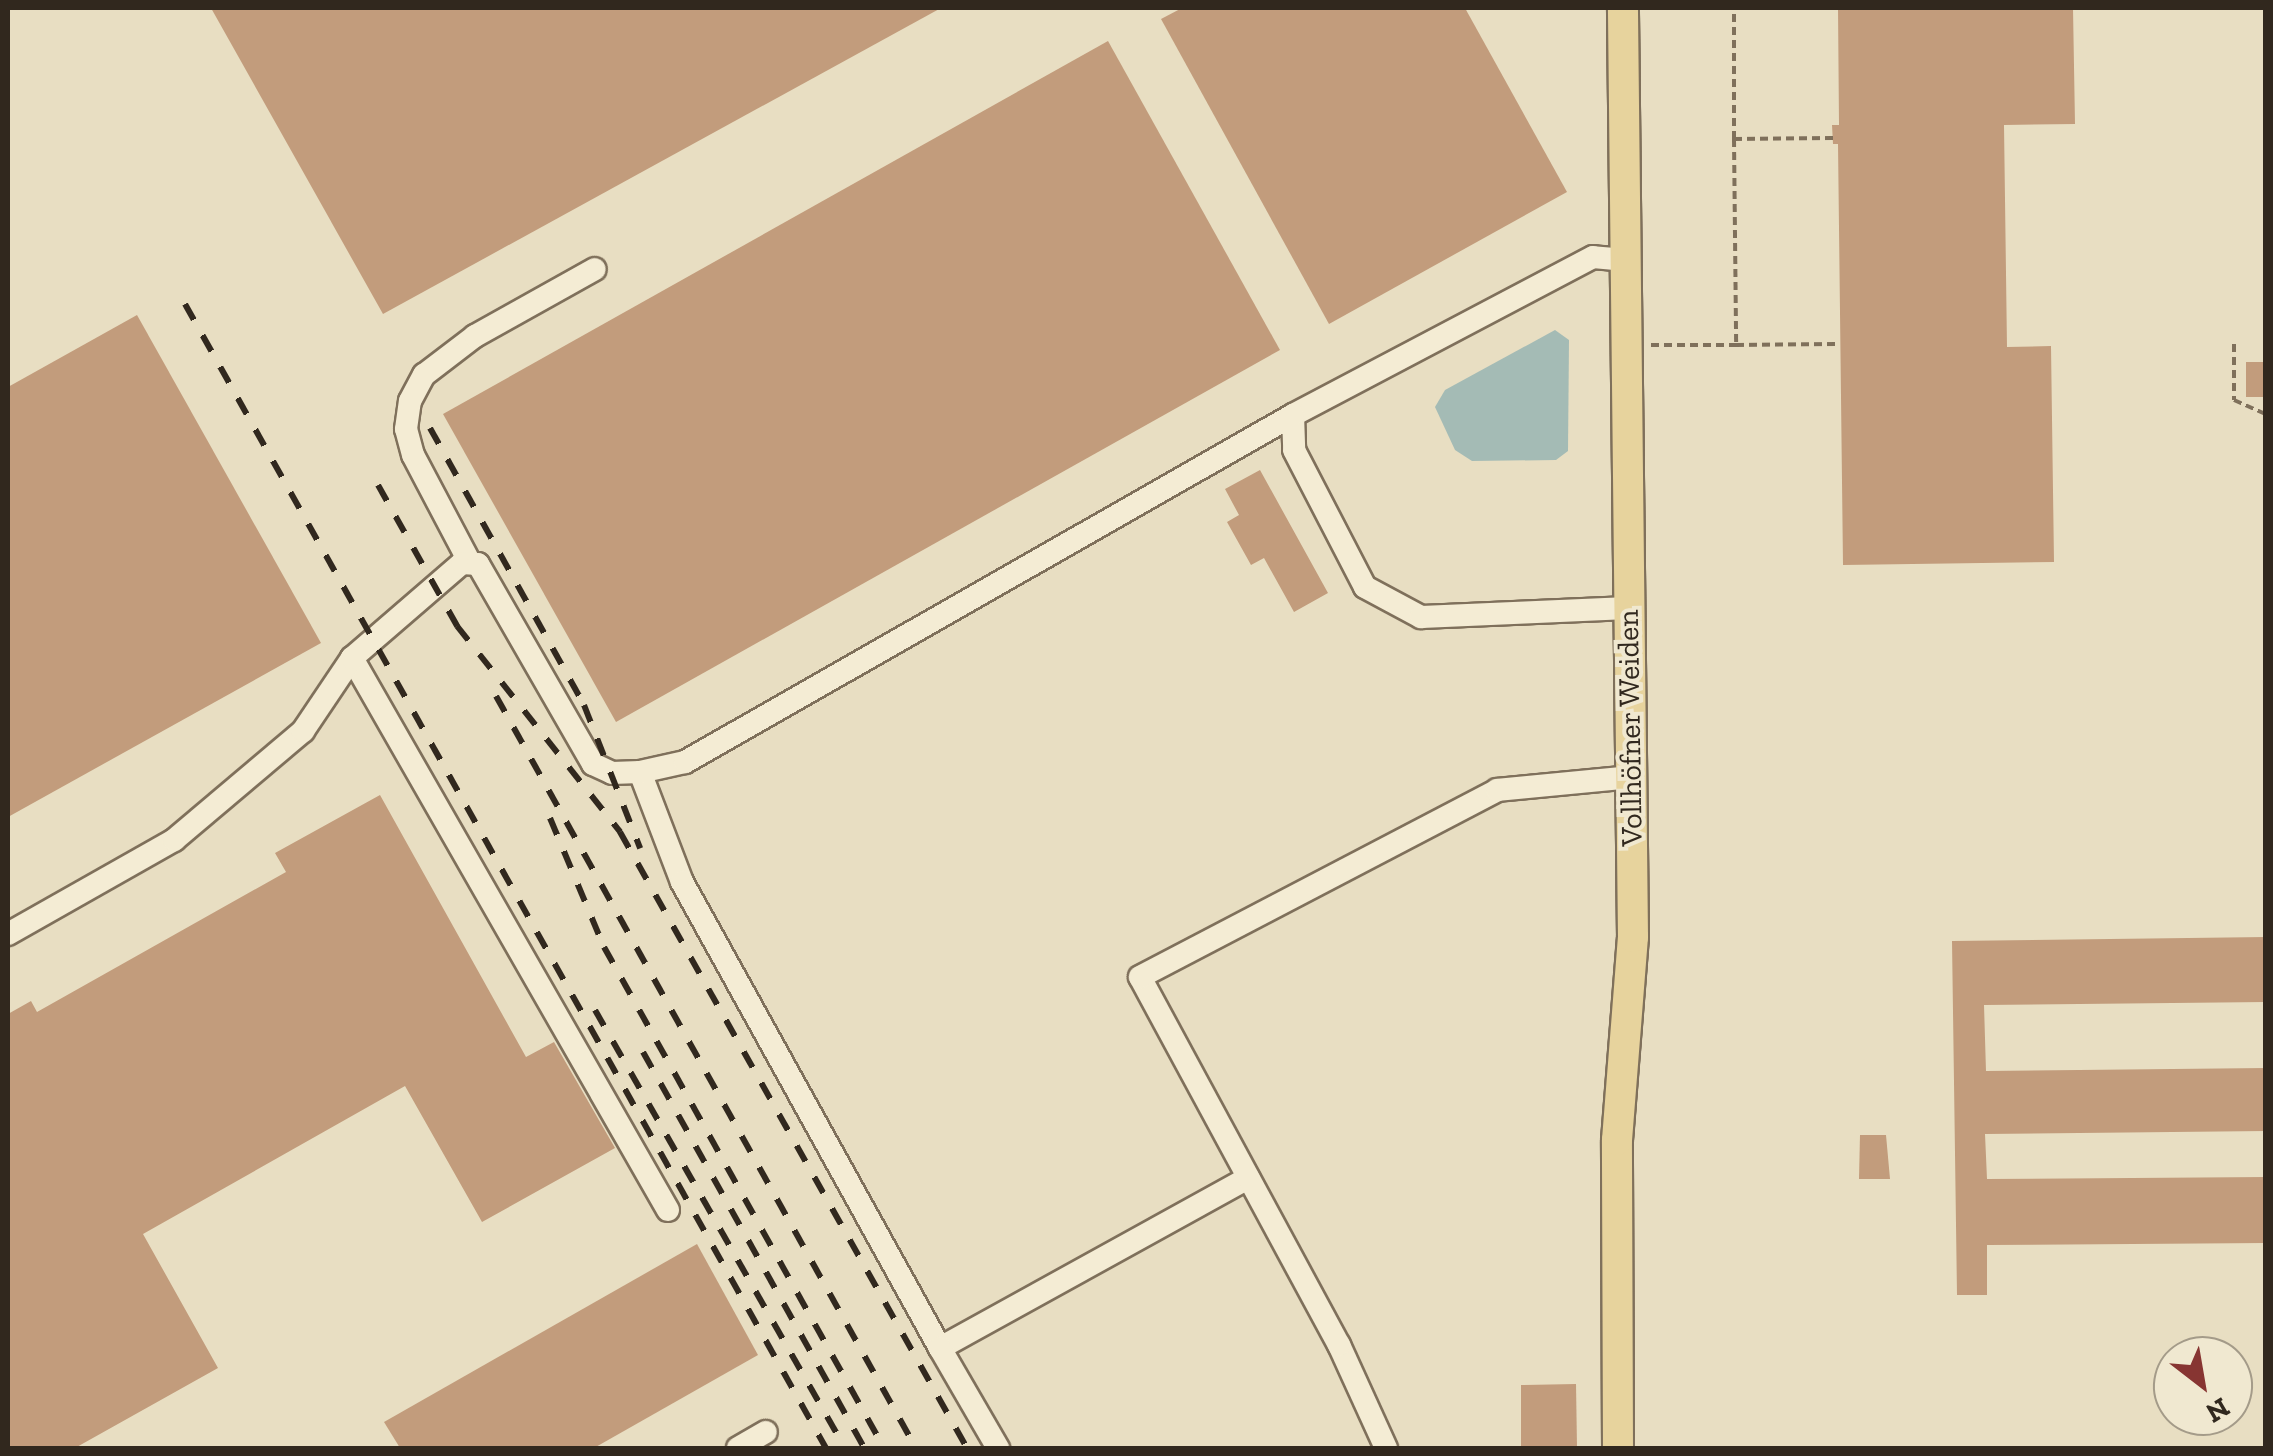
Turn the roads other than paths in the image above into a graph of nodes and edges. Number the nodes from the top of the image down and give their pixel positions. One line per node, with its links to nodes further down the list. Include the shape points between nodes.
1 (1623, 8): 2 (main road, Vollhöfner Weiden)
2 (1626, 260): 4 (lane, via 1594,257); 6 (main road, Vollhöfner Weiden)
3 (595, 269): 5 (lane, via 475,336 424,374 410,400 406,429 413,454)
4 (1293, 415): 6 (lane, via 1294,450 1365,587 1421,617); 8 (lane, via 684,762)
5 (470, 563): 7 (lane, via 462,562); 8 (lane, via 478,564 592,764 612,773)
6 (1629, 608): 9 (main road, Vollhöfner Weiden)
7 (352, 658): 10 (lane, via 304,731 174,840); 12 (lane)
8 (640, 772): 13 (lane, via 682,882)
9 (1631, 777): 11 (lane, via 1497,790 1140,976); 18 (main road, Vollhöfner Weiden, via 1632,978 1616,1170)
10 (8, 934)
11 (1248, 1178): 13 (lane); 17 (lane, via 1339,1346)
12 (668, 1210)
13 (940, 1348): 16 (lane)
14 (766, 1432): 15 (lane)
15 (738, 1448)
16 (998, 1448)
17 (1383, 1448)
18 (1618, 1448)

